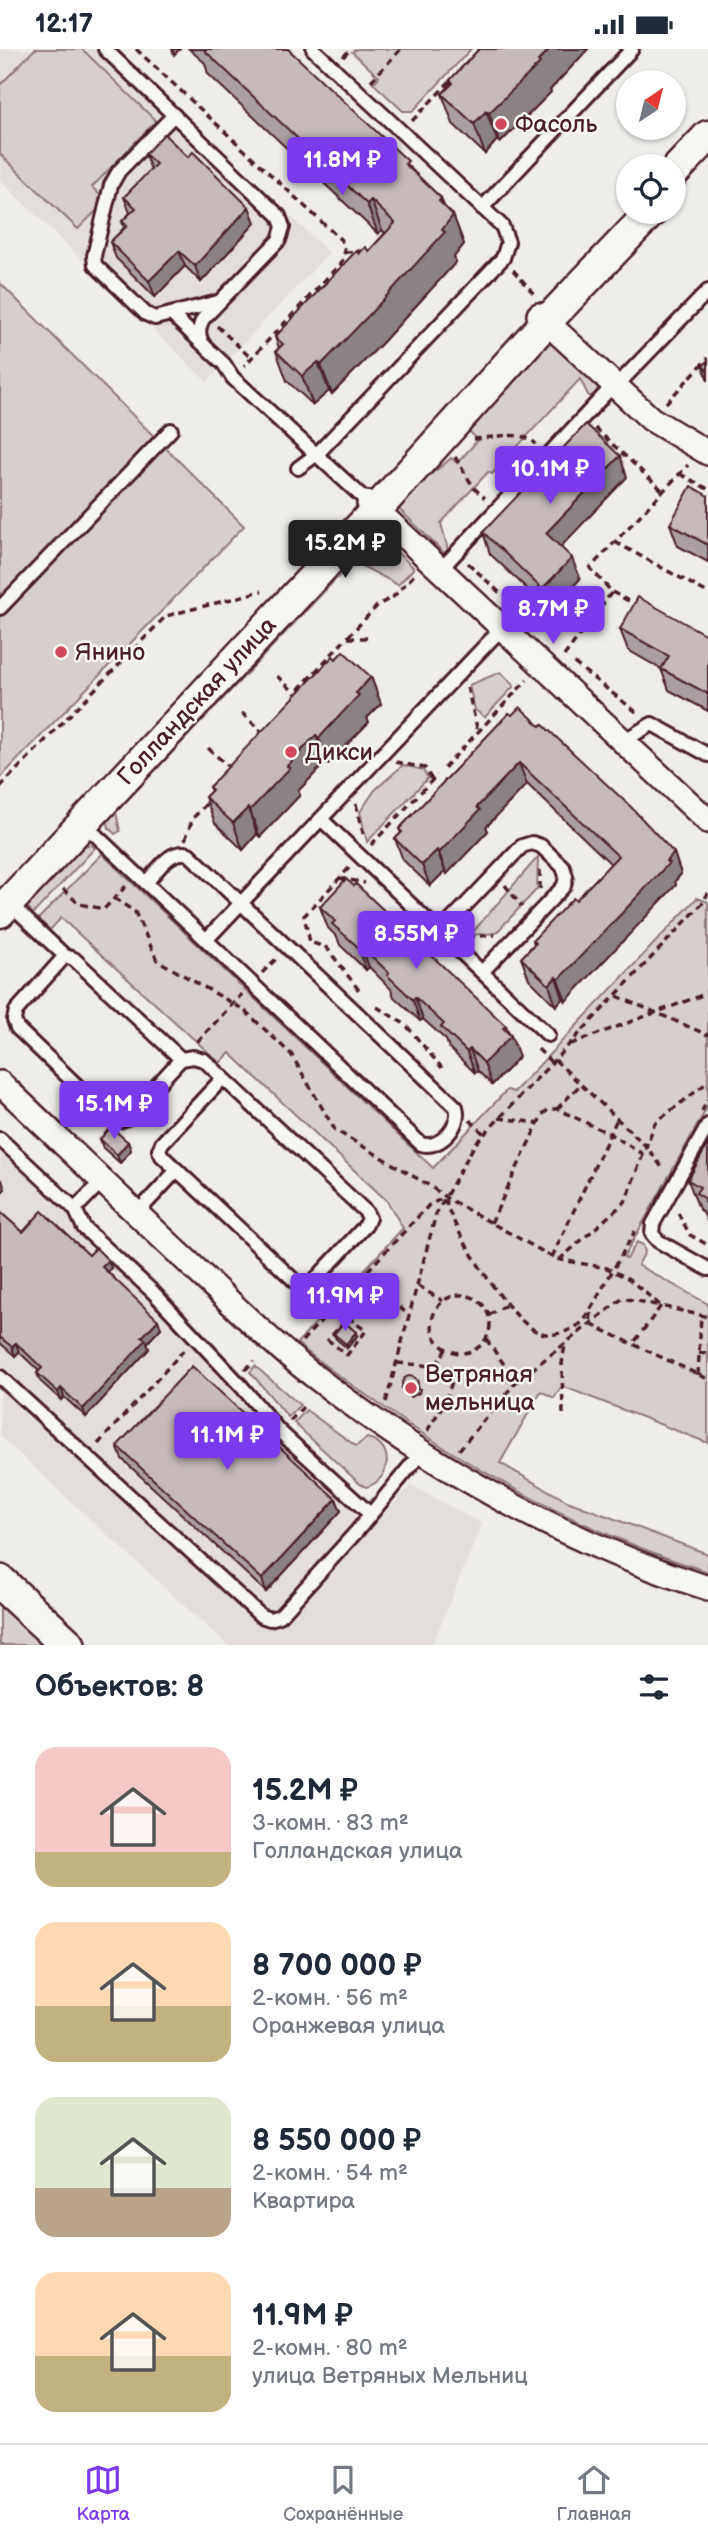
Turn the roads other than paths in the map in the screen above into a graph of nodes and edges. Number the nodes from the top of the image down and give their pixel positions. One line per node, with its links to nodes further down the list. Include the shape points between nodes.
1 (105, 49): 4 (lane)
2 (313, 49): 9 (lane)
3 (632, 49): 9 (lane)
4 (174, 115): 13 (lane, via 279,216 284,227 279,240); 15 (lane, via 111,185 94,256 95,265 146,314 155,318)
5 (708, 136): 7 (street)
6 (708, 152): 8 (street)
7 (686, 159)
8 (686, 175)
9 (482, 208): 20 (lane, via 502,226 508,242 503,258)
10 (626, 224): 14 (street, Голландская улица)
11 (638, 224): 14 (street, Голландская улица)
12 (708, 291): 17 (lane)
13 (220, 301): 15 (lane); 16 (lane, via 199,327)
14 (543, 313): 17 (street); 22 (street, Голландская улица)
15 (172, 315): 16 (lane)
16 (203, 344): 20 (lane, via 233,378)
17 (614, 386): 19 (street, via 651,419); 23 (lane, via 457,552)
18 (171, 430): 24 (lane)
19 (708, 453)
20 (317, 454): 21 (lane); 22 (lane)
21 (298, 468)
22 (372, 506): 23 (street); 29 (street, Голландская улица)
23 (430, 570): 25 (street)
24 (0, 608)
25 (502, 628): 26 (street); 28 (lane)
26 (623, 741): 27 (lane, via 652,724); 30 (street)
27 (708, 755)
28 (321, 819): 32 (lane); 34 (lane)
29 (79, 820): 31 (lane); 33 (street, Голландская улица)
30 (708, 821)
31 (141, 879): 32 (lane, via 181,852 189,854); 35 (lane)
32 (241, 903): 35 (lane); 35 (lane, via 456,1107 456,1124 438,1143 421,1143)
33 (3, 904): 36 (lane)
34 (444, 935): 37 (lane); 37 (lane, via 522,846 541,846 563,867 564,886)
35 (206, 940)
36 (65, 956): 39 (lane, via 74,959); 39 (lane, via 13,1020 16,1028 113,1120 127,1118)
37 (482, 972): 38 (lane)
38 (548, 1035)
39 (181, 1059): 40 (lane, via 204,1060)
40 (223, 1078): 44 (lane, via 162,1143 162,1156); 44 (lane, via 366,1212 366,1225 305,1286)
41 (0, 1083): 45 (street)
42 (708, 1125): 48 (lane, via 653,1224 652,1234)
43 (0, 1139): 46 (lane)
44 (177, 1170): 47 (lane)
45 (102, 1181): 46 (lane); 47 (street)
46 (75, 1209): 51 (lane, via 84,1229 153,1292 279,1431)
47 (136, 1214): 50 (street, via 288,1355 368,1416)
48 (708, 1269)
49 (0, 1377): 51 (lane, via 261,1616 279,1616)
50 (422, 1445): 51 (lane, via 407,1474); 53 (street, via 517,1508 594,1546)
51 (370, 1514)
52 (0, 1582): 54 (main road)
53 (708, 1588)
54 (68, 1645)

